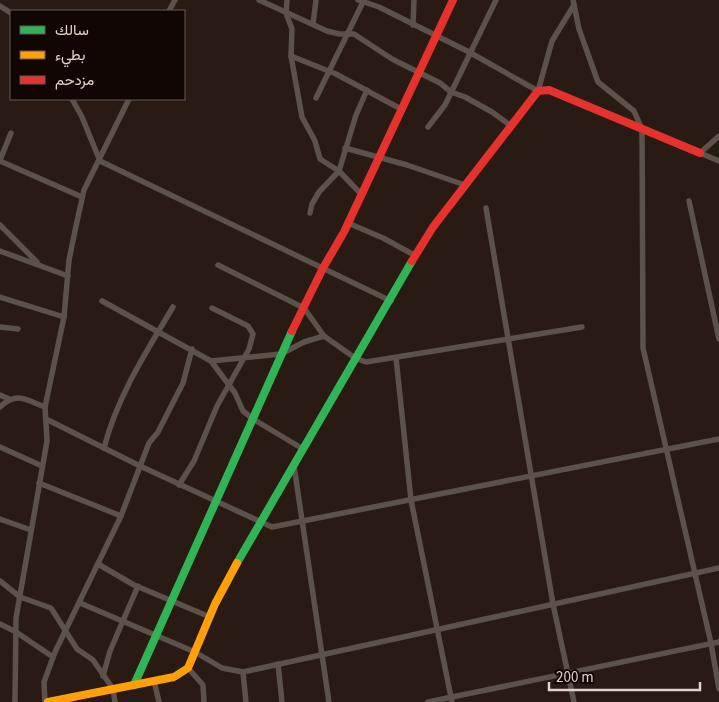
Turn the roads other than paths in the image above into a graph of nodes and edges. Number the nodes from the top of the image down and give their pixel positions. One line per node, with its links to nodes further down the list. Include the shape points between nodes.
1 (259, 0): 9 (street)
2 (287, 0): 9 (street)
3 (316, 0): 10 (street)
4 (414, 0): 11 (street)
5 (453, 0): 13 (street)
6 (496, 0): 14 (street)
7 (360, 1): 11 (street); 12 (street)
8 (574, 2): 19 (street, via 552,41); 27 (street, via 579,29 598,82 634,111)
9 (286, 13): 10 (street); 15 (street, via 292,29)
10 (313, 24): 12 (street, via 327,31)
11 (413, 26): 13 (street)
12 (347, 34): 16 (street); 17 (street, via 354,34)
13 (436, 36): 14 (street); 17 (street)
14 (469, 52): 19 (street); 20 (street)
15 (291, 56): 16 (street); 36 (street, via 306,128 315,140 320,159)
16 (328, 71): 18 (street); 21 (street)
17 (418, 74): 20 (street, via 440,83); 24 (street)
18 (367, 90): 24 (street); 30 (street)
19 (538, 91): 25 (street); 27 (street, via 549,90)
20 (451, 92): 25 (street, via 465,96); 26 (street)
21 (316, 98)
22 (73, 100): 34 (street)
23 (129, 100): 34 (street)
24 (401, 108): 32 (street)
25 (512, 126): 37 (street)
26 (428, 127)
27 (642, 129): 31 (street); 82 (street, via 644,348)
28 (11, 132): 33 (street)
29 (719, 136): 31 (street)
30 (345, 148): 32 (street); 36 (street)
31 (700, 153): 35 (street)
32 (377, 159): 37 (street); 38 (street)
33 (0, 160): 39 (street)
34 (100, 160): 39 (street); 49 (street)
35 (719, 161)
36 (339, 171): 38 (street); 42 (street, via 319,192)
37 (465, 185): 46 (street)
38 (361, 194): 43 (street)
39 (82, 197): 50 (street)
40 (689, 201): 63 (street)
41 (486, 208): 64 (street)
42 (310, 212)
43 (348, 223): 46 (street); 49 (street)
44 (0, 225): 47 (street)
45 (0, 251): 47 (street)
46 (416, 256): 53 (street)
47 (38, 264): 50 (street)
48 (218, 266): 56 (street)
49 (323, 268): 53 (street); 56 (street)
50 (68, 276): 57 (street)
51 (0, 297): 57 (street)
52 (102, 301): 61 (street)
53 (391, 301): 68 (street)
54 (173, 307): 61 (street)
55 (212, 308): 67 (street, via 248,326 253,334)
56 (304, 308): 62 (street); 66 (street)
57 (64, 317): 75 (street)
58 (0, 327): 60 (street)
59 (582, 327): 64 (street)
60 (18, 329)
61 (158, 331): 65 (street); 80 (street, via 130,378)
62 (324, 336): 66 (street); 68 (street)
63 (719, 339)
64 (509, 340): 69 (street); 86 (street)
65 (192, 349): 70 (street); 84 (street, via 181,387 149,443)
66 (282, 354): 67 (street); 77 (street)
67 (243, 358): 70 (street); 71 (street)
68 (354, 358): 69 (street, via 366,362); 81 (street)
69 (396, 358): 89 (street)
70 (211, 361): 71 (street)
71 (228, 384): 77 (street, via 243,411); 88 (street, via 194,461)
72 (0, 395): 73 (street)
73 (9, 399): 74 (street); 75 (street, via 21,397)
74 (0, 407)
75 (45, 407): 76 (street)
76 (46, 419): 80 (street); 83 (street, via 47,441)
77 (253, 419): 81 (street); 90 (street)
78 (719, 439): 82 (street)
79 (0, 447): 83 (street)
80 (104, 448): 84 (street)
81 (304, 449): 85 (street)
82 (666, 449): 86 (street); 98 (street)
83 (42, 466): 87 (street)
84 (140, 466): 88 (street); 91 (street)
85 (294, 466): 93 (street); 94 (street)
86 (532, 476): 89 (street); 104 (street)
87 (39, 483): 91 (street); 95 (street)
88 (179, 485): 90 (street)
89 (411, 500): 93 (street); 108 (street)
90 (215, 502): 94 (street); 102 (street)
91 (121, 516): 96 (street)
92 (0, 519): 95 (street)
93 (302, 521): 94 (street, via 272,527); 115 (street)
94 (260, 524): 105 (street)
95 (31, 530): 101 (street)
96 (98, 564): 100 (street); 103 (street)
97 (719, 568): 98 (street)
98 (695, 573): 104 (street); 113 (street)
99 (0, 581): 101 (street)
100 (138, 586): 102 (street); 106 (street)
101 (20, 597): 109 (street); 110 (street, via 51,608)
102 (172, 600): 105 (street); 111 (street)
103 (80, 603): 106 (street); 110 (street)
104 (553, 604): 108 (street); 120 (street)
105 (210, 617): 114 (street)
106 (123, 623): 111 (street); 121 (street)
107 (0, 624): 109 (street)
108 (437, 629): 115 (street); 127 (street)
109 (16, 632): 116 (street); 128 (street)
110 (66, 632): 116 (street); 121 (street, via 77,649 93,660)
111 (154, 636): 114 (street); 123 (street)
112 (719, 642): 113 (street)
113 (711, 643): 120 (street); 125 (street)
114 (195, 652): 118 (street); 119 (street, via 222,668)
115 (322, 654): 117 (street); 135 (street)
116 (53, 657): 129 (street, via 44,682)
117 (278, 664): 119 (street); 134 (street)
118 (188, 668): 122 (street, via 174,677); 132 (street, via 203,685)
119 (243, 672): 133 (street)
120 (568, 673): 127 (street); 137 (street)
121 (103, 676): 124 (street)
122 (154, 681): 123 (street); 131 (street)
123 (134, 685): 124 (street)
124 (112, 689): 126 (street); 130 (street)
125 (719, 689)
126 (79, 699): 129 (street)
127 (452, 700): 136 (street)
128 (15, 702)
129 (47, 702)
130 (115, 702)
131 (159, 702)
132 (204, 702)
133 (246, 702)
134 (282, 702)
135 (329, 702)
136 (428, 702)
137 (574, 702)

